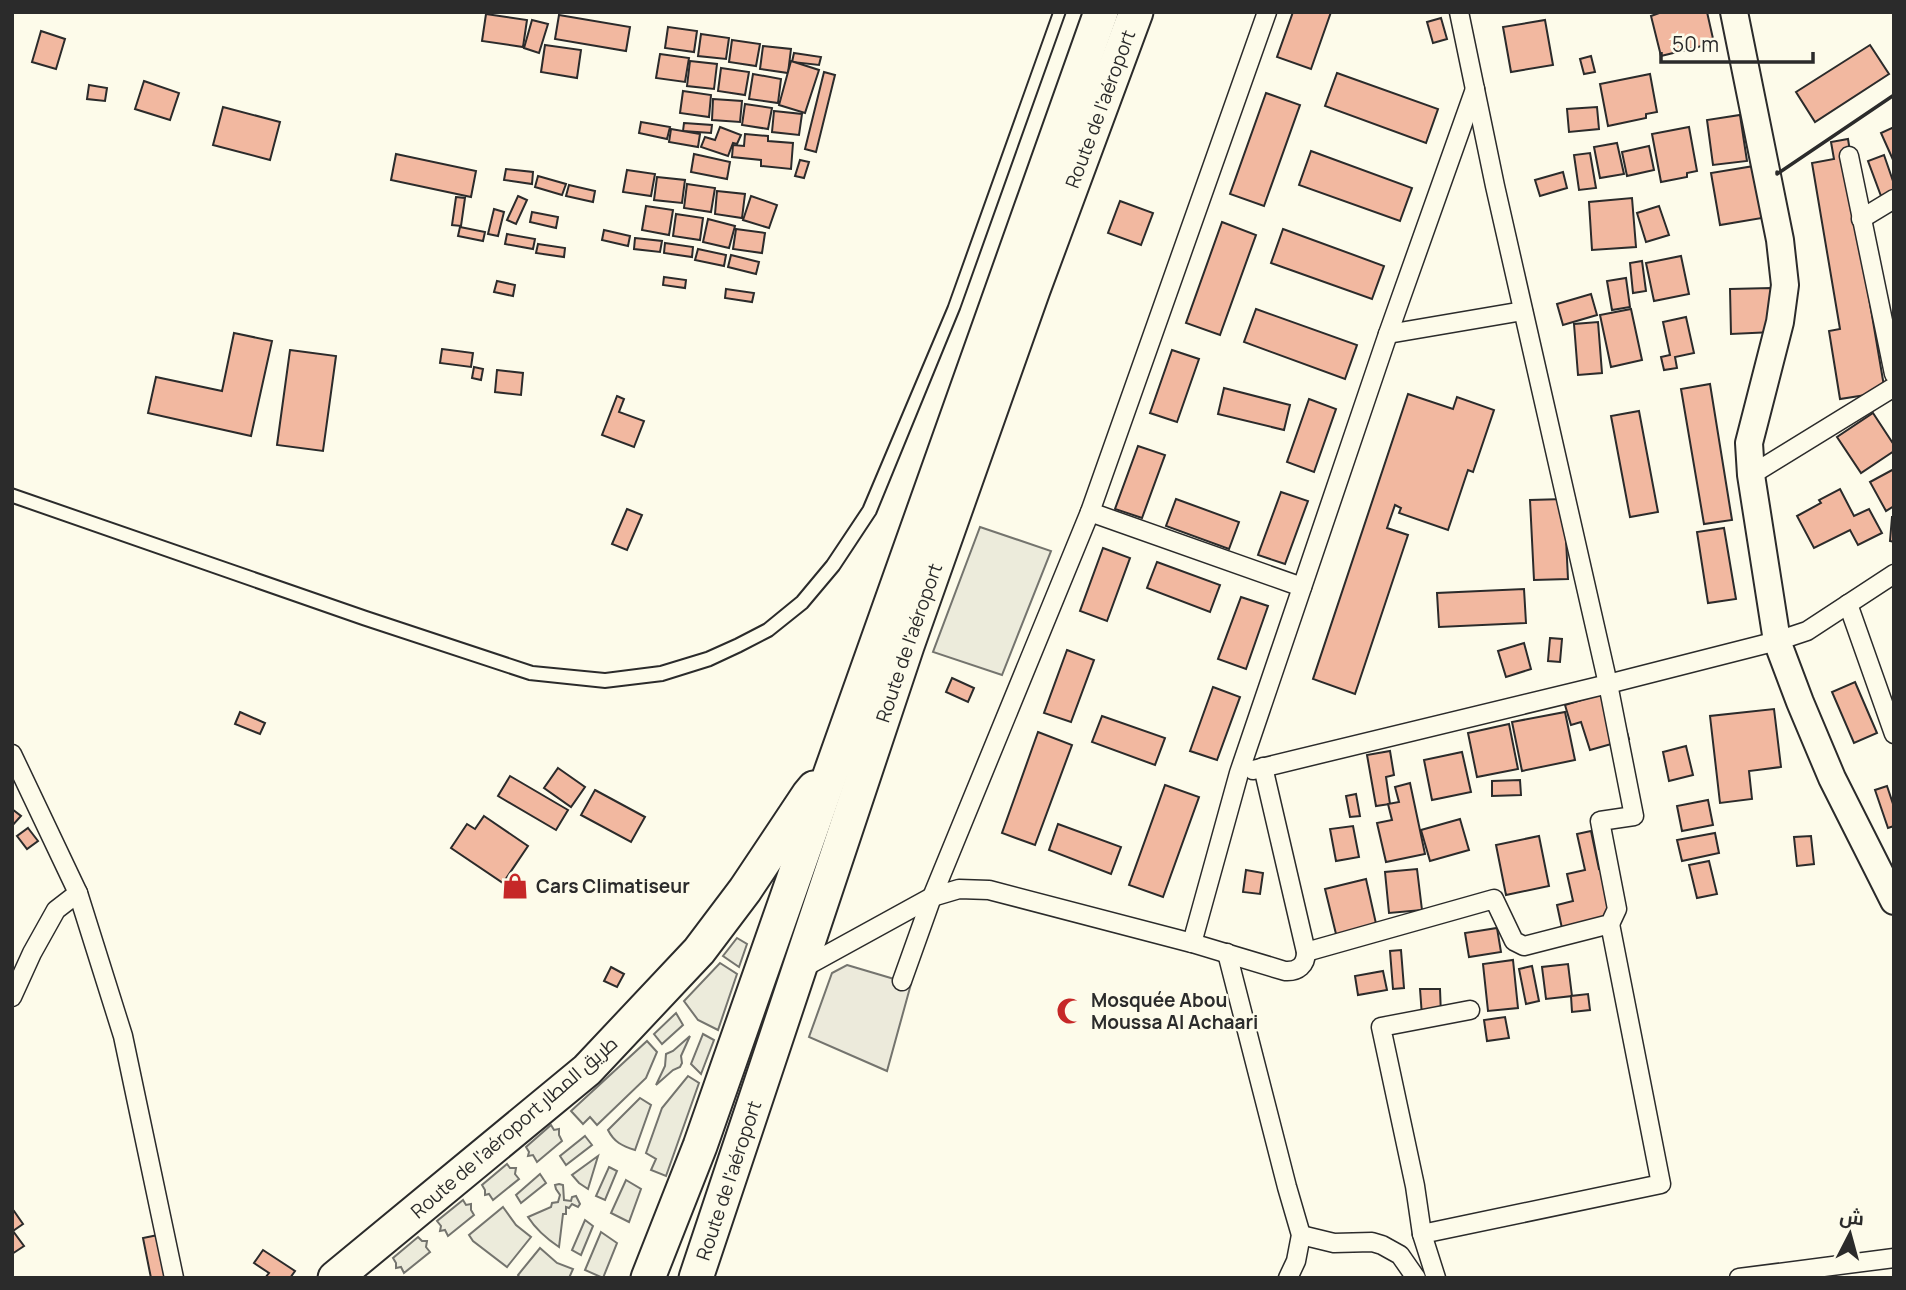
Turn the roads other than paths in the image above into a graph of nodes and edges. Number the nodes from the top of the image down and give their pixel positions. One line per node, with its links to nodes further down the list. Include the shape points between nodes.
1 (1101, 12): 16 (highway, Route de l'aéroport)
2 (1136, 12): 35 (highway, Route de l'aéroport, via 907,646)
3 (1267, 12): 15 (street)
4 (1459, 12): 6 (street)
5 (1734, 12): 14 (street, via 1785,285 1749,443)
6 (1475, 88): 10 (street); 11 (street)
7 (1849, 156): 9 (street)
8 (1894, 199): 9 (street)
9 (1861, 219): 12 (street)
10 (1523, 311): 11 (street); 21 (street)
11 (1388, 334): 18 (street)
12 (1894, 373)
13 (1894, 387): 14 (street)
14 (1751, 475): 20 (street)
15 (1090, 512): 18 (street); 29 (street)
16 (918, 529): 26 (highway, Route de l'aéroport طريق المطار)
17 (1894, 574): 19 (street)
18 (1302, 587): 27 (street)
19 (1848, 604): 20 (street, via 1807,631); 22 (street)
20 (1777, 641): 21 (street); 30 (street, via 1832,778)
21 (1608, 684): 25 (street); 31 (street, via 1634,816 1600,821 1618,909)
22 (1887, 696): 23 (street)
23 (1894, 734)
24 (12, 754): 28 (street)
25 (1264, 767): 27 (street); 33 (street)
26 (831, 772): 44 (highway, Route de l'aéroport طريق المطار, via 809,794 699,951 624,1033 587,1070); 45 (highway, via 700,1146)
27 (1239, 773): 32 (street)
28 (78, 893): 37 (street, via 56,910); 43 (street, via 123,1036)
29 (932, 897): 32 (street, via 959,889 989,890); 35 (street); 36 (street)
30 (1894, 901)
31 (1610, 924): 33 (street, via 1524,946 1514,941 1494,899); 39 (street, via 1661,1184)
32 (1192, 943): 34 (street)
33 (1306, 952): 34 (street, via 1302,966 1289,972)
34 (1227, 953): 40 (street)
35 (798, 971): 46 (highway, Route de l'aéroport)
36 (902, 981)
37 (12, 997)
38 (1471, 1010): 39 (street, via 1381,1027)
39 (1422, 1234): 49 (street)
40 (1301, 1235): 47 (street); 48 (street, via 1334,1243 1382,1245 1400,1255)
41 (1894, 1258): 42 (street)
42 (1809, 1273): 50 (street)
43 (174, 1278)
44 (335, 1278)
45 (648, 1278)
46 (696, 1278)
47 (1288, 1278)
48 (1416, 1278)
49 (1436, 1278)
50 (1739, 1278)

